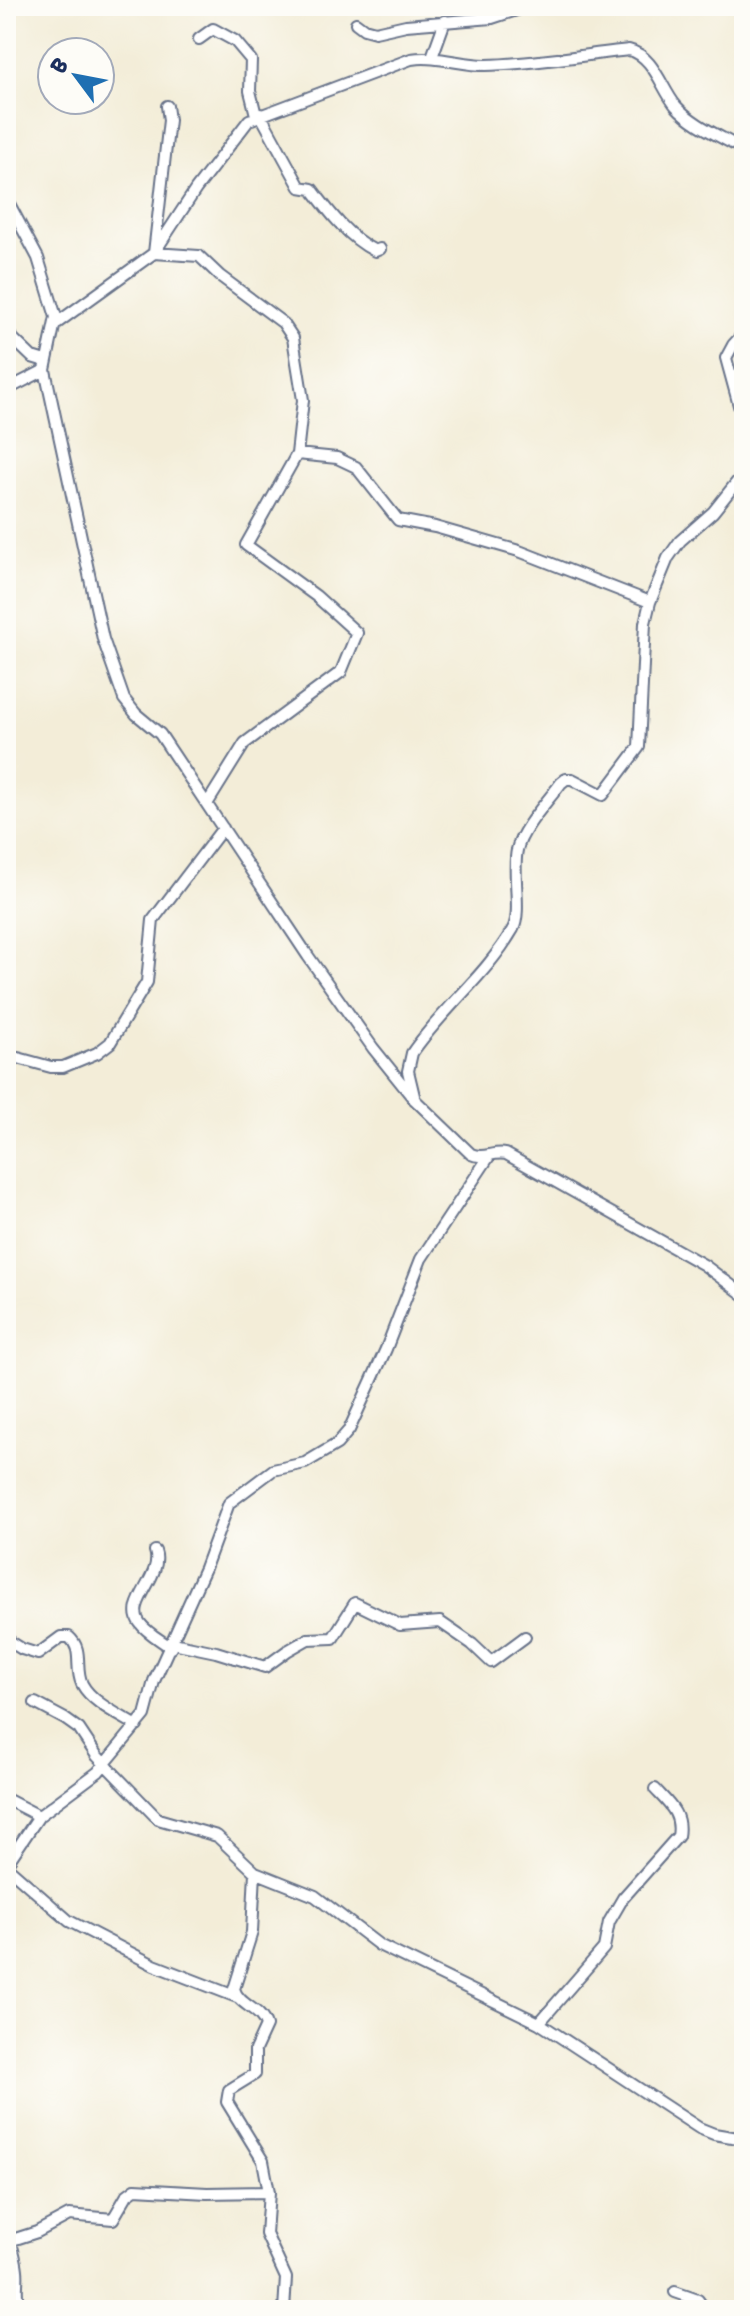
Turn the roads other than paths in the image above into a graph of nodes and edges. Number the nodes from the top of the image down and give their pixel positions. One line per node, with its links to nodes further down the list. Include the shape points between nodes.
1 (529, 6): 2 (street, via 492,18)
2 (445, 21): 3 (street, via 375,32); 5 (street)
3 (356, 23)
4 (199, 39): 7 (street, via 217,30 245,52 252,64 250,91)
5 (432, 57): 7 (street, via 402,62); 8 (street, via 481,65 637,52 682,111)
6 (167, 106): 11 (street)
7 (258, 114): 10 (street, via 300,187 312,189 325,209 365,245); 11 (street, via 243,126)
8 (744, 150)
9 (6, 198): 12 (street, via 38,258)
10 (380, 249)
11 (154, 253): 12 (street); 18 (street, via 199,256 289,330 303,400)
12 (57, 323): 15 (street)
13 (6, 332): 15 (street)
14 (744, 333): 17 (street, via 726,358)
15 (45, 366): 16 (street); 21 (street, via 100,629 124,699 160,734)
16 (6, 390)
17 (744, 424)
18 (297, 454): 20 (street, via 337,458 356,467 398,520 519,551); 21 (street, via 246,545 316,596 357,637 335,677 245,743)
19 (744, 473): 20 (street, via 674,548)
20 (650, 602): 24 (street, via 636,753 603,795 566,779 522,838 514,878 516,921 489,965 412,1053 408,1071)
21 (207, 804): 22 (street)
22 (223, 828): 23 (street, via 153,920 147,982 110,1043 63,1067); 24 (street, via 316,968)
23 (6, 1060)
24 (414, 1099): 25 (street, via 471,1154)
25 (490, 1155): 26 (street, via 506,1154 704,1265); 30 (street, via 421,1259 349,1430 337,1444 305,1463 273,1470 229,1503)
26 (744, 1295)
27 (155, 1551): 30 (street, via 158,1560 136,1607 137,1618)
28 (525, 1637): 30 (street, via 491,1662 440,1622 400,1625 355,1603 333,1638 308,1639 265,1667)
29 (6, 1639): 32 (street, via 38,1654 69,1637 77,1647 78,1672 87,1691)
30 (172, 1646): 32 (street)
31 (35, 1703): 33 (street, via 79,1729)
32 (137, 1726): 33 (street)
33 (105, 1765): 36 (street); 38 (street, via 158,1819 217,1836)
34 (655, 1789): 40 (street, via 676,1811 678,1836 623,1898 609,1922 604,1948)
35 (6, 1799): 36 (street)
36 (39, 1816): 37 (street)
37 (6, 1866): 39 (street, via 69,1921 154,1965)
38 (255, 1872): 39 (street, via 252,1932 234,1989); 40 (street, via 315,1896 379,1945)
39 (237, 1997): 42 (street, via 261,2014 266,2026 255,2050 255,2074 233,2086 227,2102 260,2154)
40 (539, 2023): 41 (street, via 699,2128)
41 (744, 2139)
42 (269, 2192): 43 (street, via 135,2189 113,2219 69,2215); 46 (street, via 266,2234 286,2278)
43 (8, 2242): 45 (street, via 18,2276 17,2298)
44 (675, 2292): 47 (street, via 698,2300)
45 (24, 2310)
46 (284, 2310)
47 (705, 2310)

